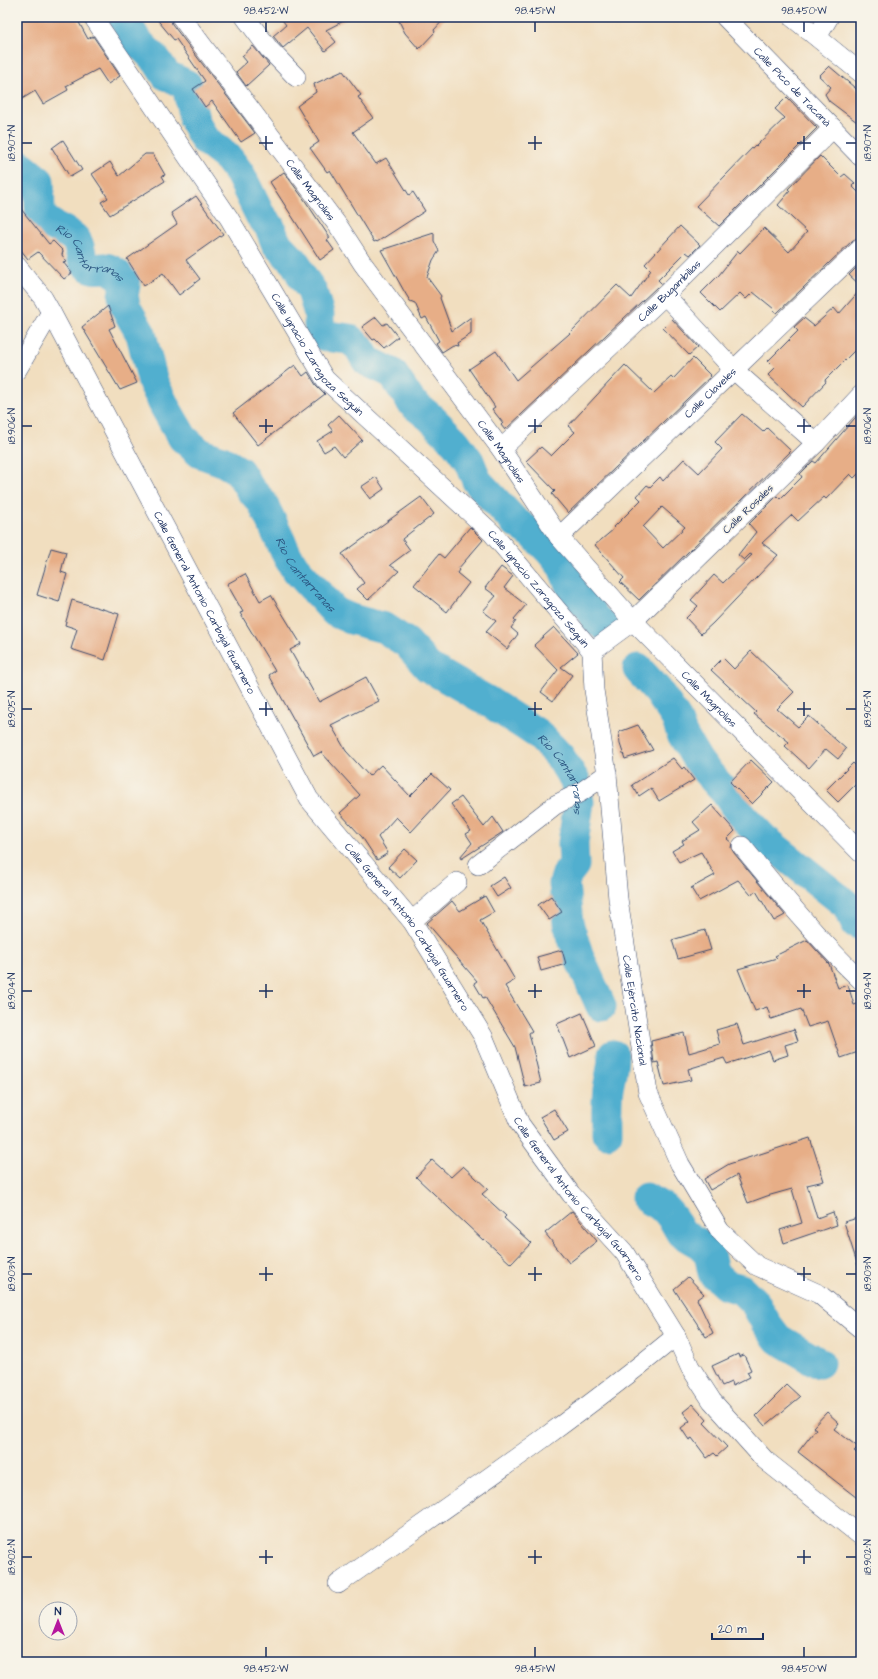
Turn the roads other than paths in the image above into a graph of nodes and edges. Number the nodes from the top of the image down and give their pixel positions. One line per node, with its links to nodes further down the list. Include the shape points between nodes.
1 (93, 17): 23 (street, Calle Ignacio Zaragoza Seguin, via 229,218 326,379 492,533)
2 (181, 17): 20 (street, Calle Magnolias)
3 (245, 17): 9 (street, via 269,49)
4 (725, 17): 10 (street, Calle Pico de Tacaná)
5 (792, 17): 7 (street)
6 (829, 17): 7 (street)
7 (817, 37): 8 (street)
8 (861, 73)
9 (296, 77)
10 (833, 128): 11 (street, Calle Pico de Tacaná); 14 (street, Calle Bugambilias)
11 (861, 157)
12 (861, 248): 17 (street, Calle Claveles)
13 (17, 266): 15 (street, Calle General Antonio Carbajal Guarnero)
14 (665, 295): 17 (street); 20 (street, Calle Bugambilias)
15 (51, 312): 16 (street); 29 (street, Calle General Antonio Carbajal Guarnero, via 309,799)
16 (17, 370)
17 (734, 370): 19 (street); 21 (street, Calle Claveles)
18 (861, 395): 19 (street, Calle Rosales)
19 (816, 443): 22 (street, Calle Rosales)
20 (501, 449): 21 (street, Calle Magnolias)
21 (559, 537): 22 (street, Calle Magnolias)
22 (633, 621): 23 (street); 26 (street, Calle Magnolias)
23 (592, 651): 24 (street, Calle Ejército Nacional, via 594,690)
24 (607, 774): 27 (street, via 581,792 555,805); 31 (street, Calle Ejército Nacional, via 618,899 648,1093 680,1164 720,1231 757,1266 819,1294)
25 (742, 846): 30 (street, via 802,919)
26 (861, 853)
27 (478, 865)
28 (457, 882): 29 (street)
29 (412, 921): 32 (street, Calle General Antonio Carbajal Guarnero, via 483,1036 520,1124 571,1194 624,1252)
30 (861, 980)
31 (861, 1329)
32 (676, 1336): 33 (street, Calle General Antonio Carbajal Guarnero, via 690,1367 712,1401 765,1460); 34 (street, via 571,1418)
33 (861, 1536)
34 (338, 1584)

